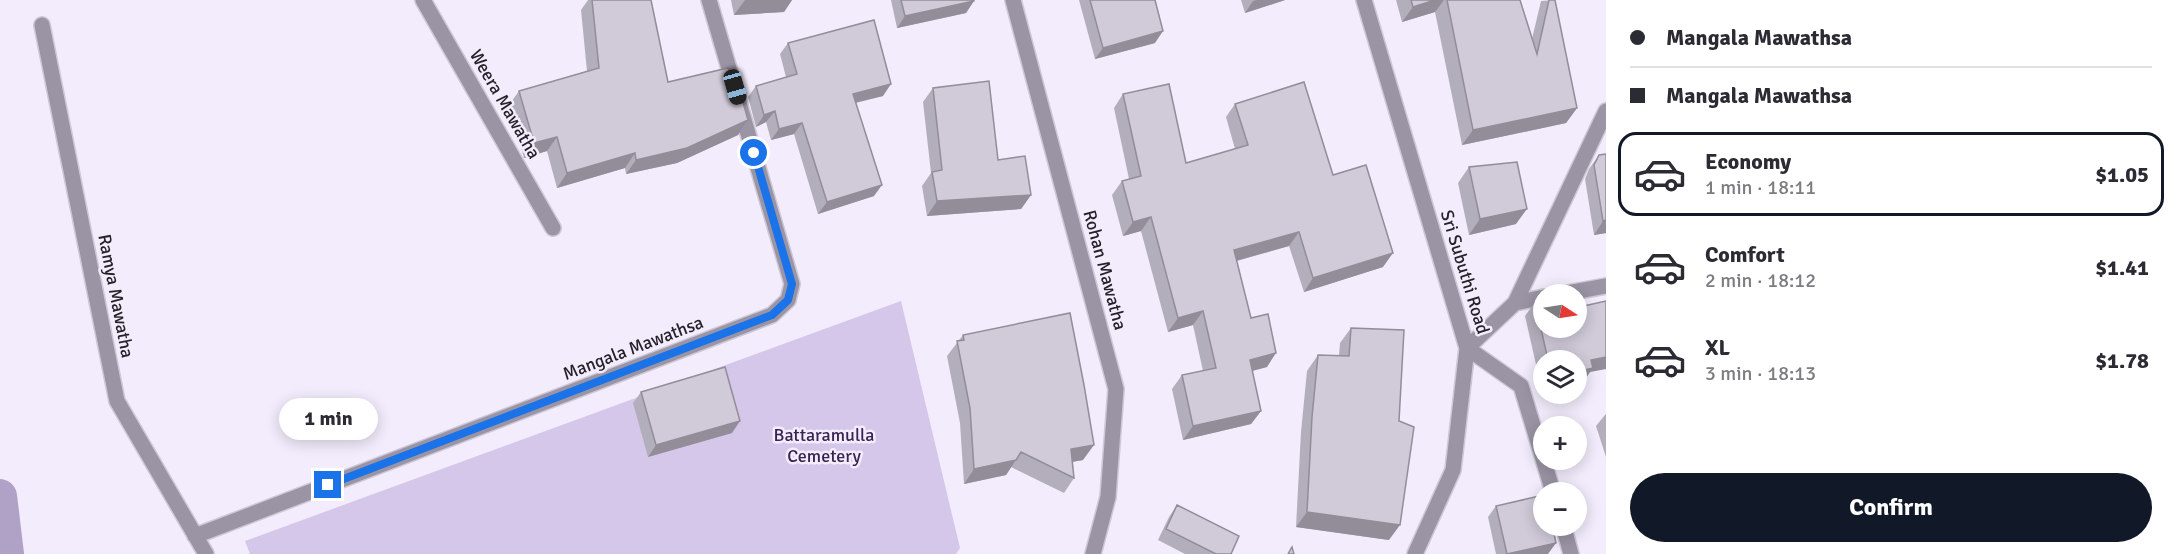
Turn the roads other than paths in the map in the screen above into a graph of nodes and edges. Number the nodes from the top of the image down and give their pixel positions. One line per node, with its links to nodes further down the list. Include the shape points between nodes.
1 (423, 0): 7 (street, Weera Mawatha)
2 (709, 0): 14 (street, Mangala Mawathsa, via 792,284 788,300 772,315)
3 (1013, 0): 17 (street, Rohan Mawatha, via 1116,388 1108,497)
4 (1364, 0): 12 (street, Sri Subuthi Road)
5 (42, 25): 14 (street, Ramya Mawatha, via 117,401)
6 (1606, 111): 11 (street)
7 (553, 228)
8 (1606, 285): 9 (street)
9 (1587, 289)
10 (1533, 299): 11 (street)
11 (1515, 303): 12 (street)
12 (1467, 348): 13 (street, via 1521,386); 18 (street, Sri Subuthi Road, via 1453,470)
13 (1550, 482)
14 (195, 536): 16 (street, Ramya Mawatha)
15 (1566, 536): 19 (street)
16 (206, 554)
17 (1093, 554)
18 (1415, 554)
19 (1571, 554)

